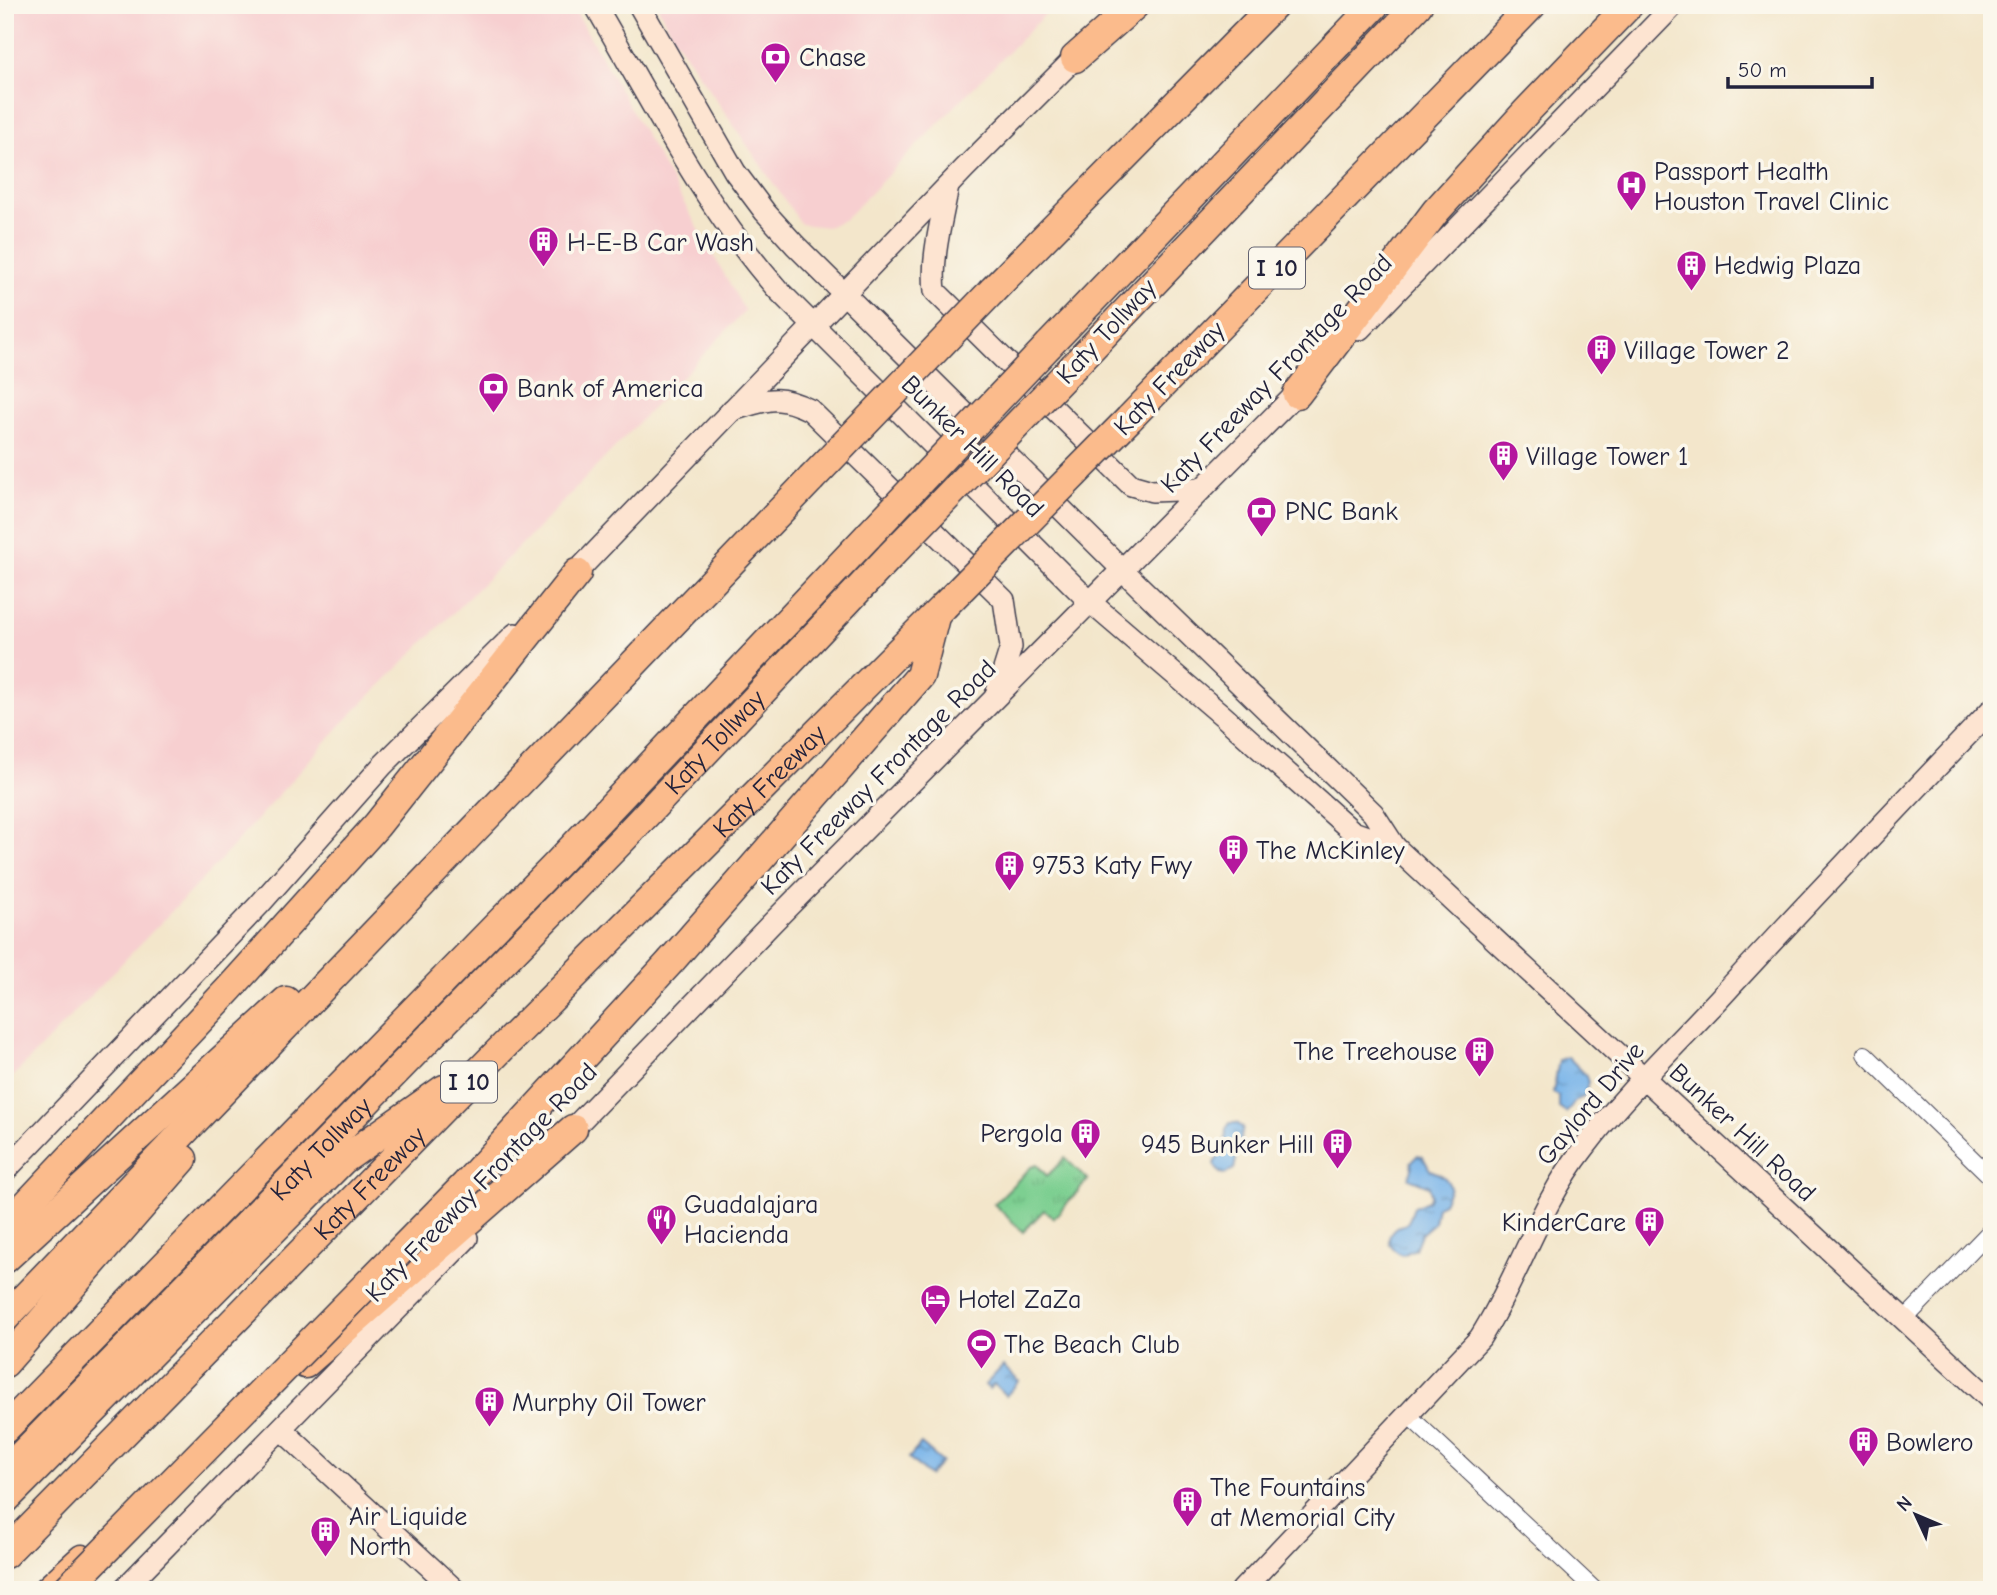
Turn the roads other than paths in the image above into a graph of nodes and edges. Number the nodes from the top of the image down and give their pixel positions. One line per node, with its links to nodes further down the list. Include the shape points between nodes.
1 (595, 5): 14 (main road, Bunker Hill Road, via 727,228)
2 (639, 5): 13 (main road, Bunker Hill Road, via 735,172 765,212)
3 (1128, 5): 11 (main road)
4 (1135, 5): 11 (highway)
5 (1274, 5): 24 (highway, bridge)
6 (1375, 5): 41 (highway, Katy Tollway, bridge, via 545,876)
7 (1418, 5): 43 (highway, Katy Tollway, bridge, via 622,840)
8 (1532, 5): 21 (highway, Katy Freeway / I 10, bridge)
9 (1629, 5): 15 (highway, via 1436,211)
10 (1674, 5): 15 (main road, Katy Freeway Frontage Road)
11 (1075, 58): 12 (main road)
12 (948, 186): 13 (main road); 17 (main road, via 935,258 935,291 1131,485 1152,491)
13 (844, 293): 14 (main road); 18 (main road, Bunker Hill Road)
14 (813, 326): 16 (main road); 20 (main road, Bunker Hill Road)
15 (1297, 394): 17 (main road, Katy Freeway Frontage Road)
16 (732, 410): 19 (main road); 22 (main road, via 775,398 810,410 1003,600 1011,647)
17 (1202, 489): 18 (main road, Katy Freeway Frontage Road)
18 (1122, 570): 20 (main road, Katy Freeway Frontage Road); 25 (main road, Bunker Hill Road, via 1373,813)
19 (577, 573): 31 (main road, via 382,766 259,905); 33 (highway, via 377,825)
20 (1090, 603): 22 (main road, Katy Freeway Frontage Road); 25 (main road, Bunker Hill Road, via 1353,832)
21 (940, 610): 27 (highway, Katy Freeway / I 10); 47 (highway, bridge, via 920,676 671,961 465,1185)
22 (996, 697): 30 (main road, Katy Freeway Frontage Road)
23 (1992, 709): 29 (main road, Gaylord Drive)
24 (489, 814): 26 (highway); 35 (highway)
25 (1395, 847): 29 (main road, Bunker Hill Road)
26 (417, 890): 36 (highway); 38 (highway)
27 (504, 1046): 44 (highway, via 343,1160); 45 (highway, Katy Freeway / I 10)
28 (1865, 1054): 32 (street)
29 (1644, 1079): 37 (main road, Bunker Hill Road); 40 (main road, Gaylord Drive, via 1584,1147 1552,1194 1500,1307 1480,1338)
30 (573, 1129): 42 (main road, Katy Freeway Frontage Road); 46 (highway)
31 (5, 1171)
32 (1992, 1178)
33 (5, 1227)
34 (1992, 1229): 37 (street)
35 (5, 1259)
36 (5, 1318)
37 (1904, 1321): 39 (main road, Bunker Hill Road)
38 (5, 1363)
39 (1992, 1401)
40 (1407, 1414): 50 (main road, Gaylord Drive); 51 (street)
41 (5, 1429)
42 (281, 1429): 48 (main road, Katy Freeway Frontage Road); 49 (main road)
43 (5, 1472)
44 (5, 1500)
45 (5, 1554)
46 (48, 1590)
47 (66, 1590)
48 (123, 1590)
49 (455, 1590)
50 (1242, 1590)
51 (1595, 1590)

